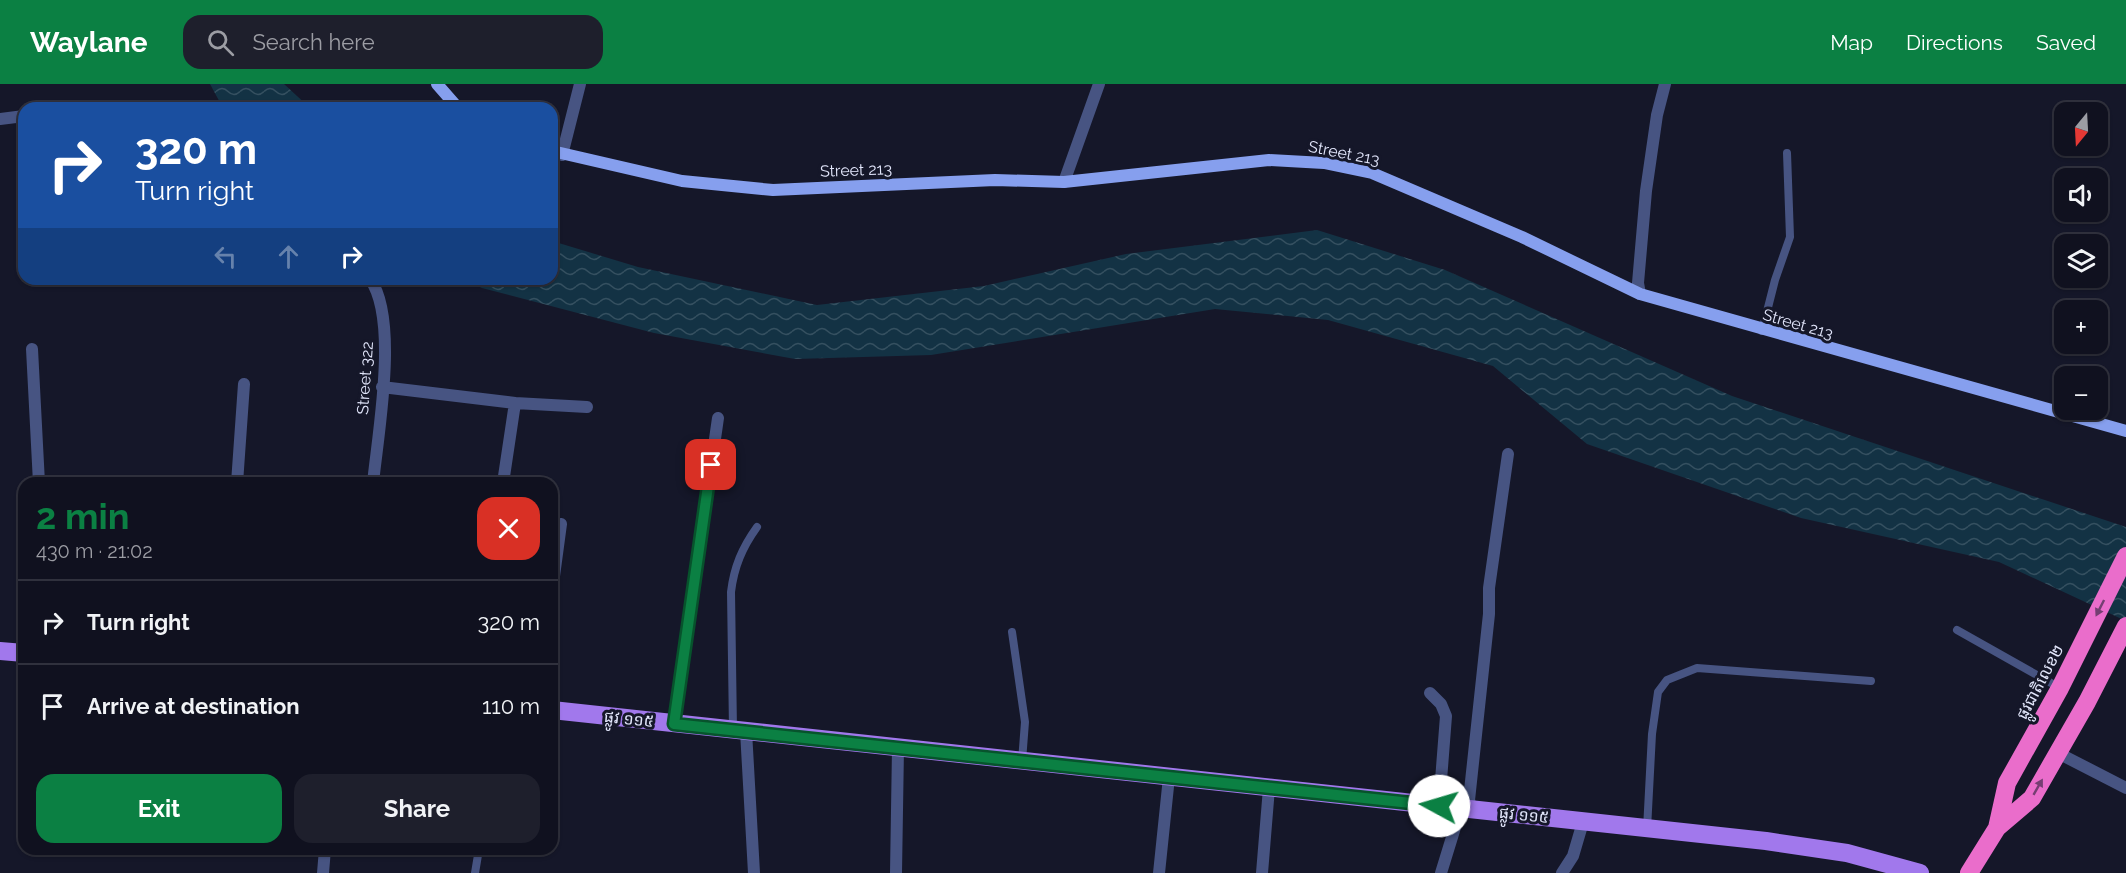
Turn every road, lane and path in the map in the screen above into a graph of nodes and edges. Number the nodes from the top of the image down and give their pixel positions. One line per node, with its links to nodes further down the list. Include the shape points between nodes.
1 (437, 84): 5 (street)
2 (580, 84): 8 (street)
3 (1099, 84): 11 (street)
4 (1665, 84): 13 (street, via 1646,191)
5 (453, 102)
6 (18, 117): 7 (street)
7 (0, 119)
8 (558, 150)
9 (558, 153): 11 (street, Street 213, via 682,181 772,190 995,180)
10 (1787, 153): 14 (lane, via 1790,237)
11 (1064, 182): 13 (street, Street 213, via 1269,160 1324,163 1372,173 1522,237)
12 (374, 285): 17 (street, Street 322, via 382,307 385,346)
13 (1640, 294): 14 (street, Street 213)
14 (1762, 331): 21 (street, Street 213)
15 (32, 349): 23 (street)
16 (244, 384): 24 (street)
17 (382, 387): 18 (street); 25 (street, Street 322)
18 (515, 403): 19 (street); 26 (street)
19 (587, 408)
20 (718, 418): 40 (street)
21 (2126, 431)
22 (1508, 454): 49 (street)
23 (39, 477)
24 (237, 477)
25 (374, 477)
26 (504, 477)
27 (561, 524): 29 (street)
28 (757, 527): 41 (lane, via 742,548 731,592)
29 (558, 546)
30 (2126, 556): 37 (highway, ផ្លូវជាតិលេខ២, one-way to 37)
31 (2126, 626): 43 (highway, ផ្លូវជាតិលេខ២)
32 (1957, 630): 37 (lane)
33 (1012, 632): 44 (lane, via 1025,722)
34 (0, 651): 35 (main road)
35 (18, 652)
36 (1871, 681): 52 (lane, via 1696,668 1667,680 1658,692 1652,734)
37 (2062, 682): 51 (highway, ផ្លូវជាតិលេខ២, via 2007,783)
38 (1430, 693): 48 (street, via 1446,716)
39 (558, 711): 40 (main road, ផ្លូវ ១១៥)
40 (674, 724): 41 (main road, ផ្លូវ ១១៥)
41 (739, 731): 42 (main road, ផ្លូវ ១១៥); 57 (street)
42 (898, 748): 44 (main road, ផ្លូវ ១១៥); 58 (street)
43 (2058, 753): 47 (street); 51 (highway, ផ្លូវជាតិលេខ២, one-way to 43, via 2032,798)
44 (1022, 761): 45 (main road, ផ្លូវ ១១៥)
45 (1169, 777): 46 (main road, ផ្លូវ ១១៥); 59 (street)
46 (1269, 788): 48 (main road, ផ្លូវ ១១៥); 60 (street)
47 (2126, 788)
48 (1439, 806): 49 (main road, ផ្លូវ ១១៥)
49 (1466, 809): 50 (main road, ផ្លូវ ១១៥); 61 (street)
50 (1583, 822): 52 (main road, ផ្លូវ ១១៥); 62 (street, via 1573,856)
51 (1997, 828): 64 (highway, ផ្លូវជាតិលេខ២)
52 (1647, 829): 63 (main road, ផ្លូវ ១១៥, via 1847,853)
53 (324, 855): 55 (street)
54 (478, 855): 56 (lane)
55 (323, 873)
56 (475, 873)
57 (754, 873)
58 (896, 873)
59 (1159, 873)
60 (1262, 873)
61 (1441, 873)
62 (1562, 873)
63 (1920, 873)
64 (1969, 873)

